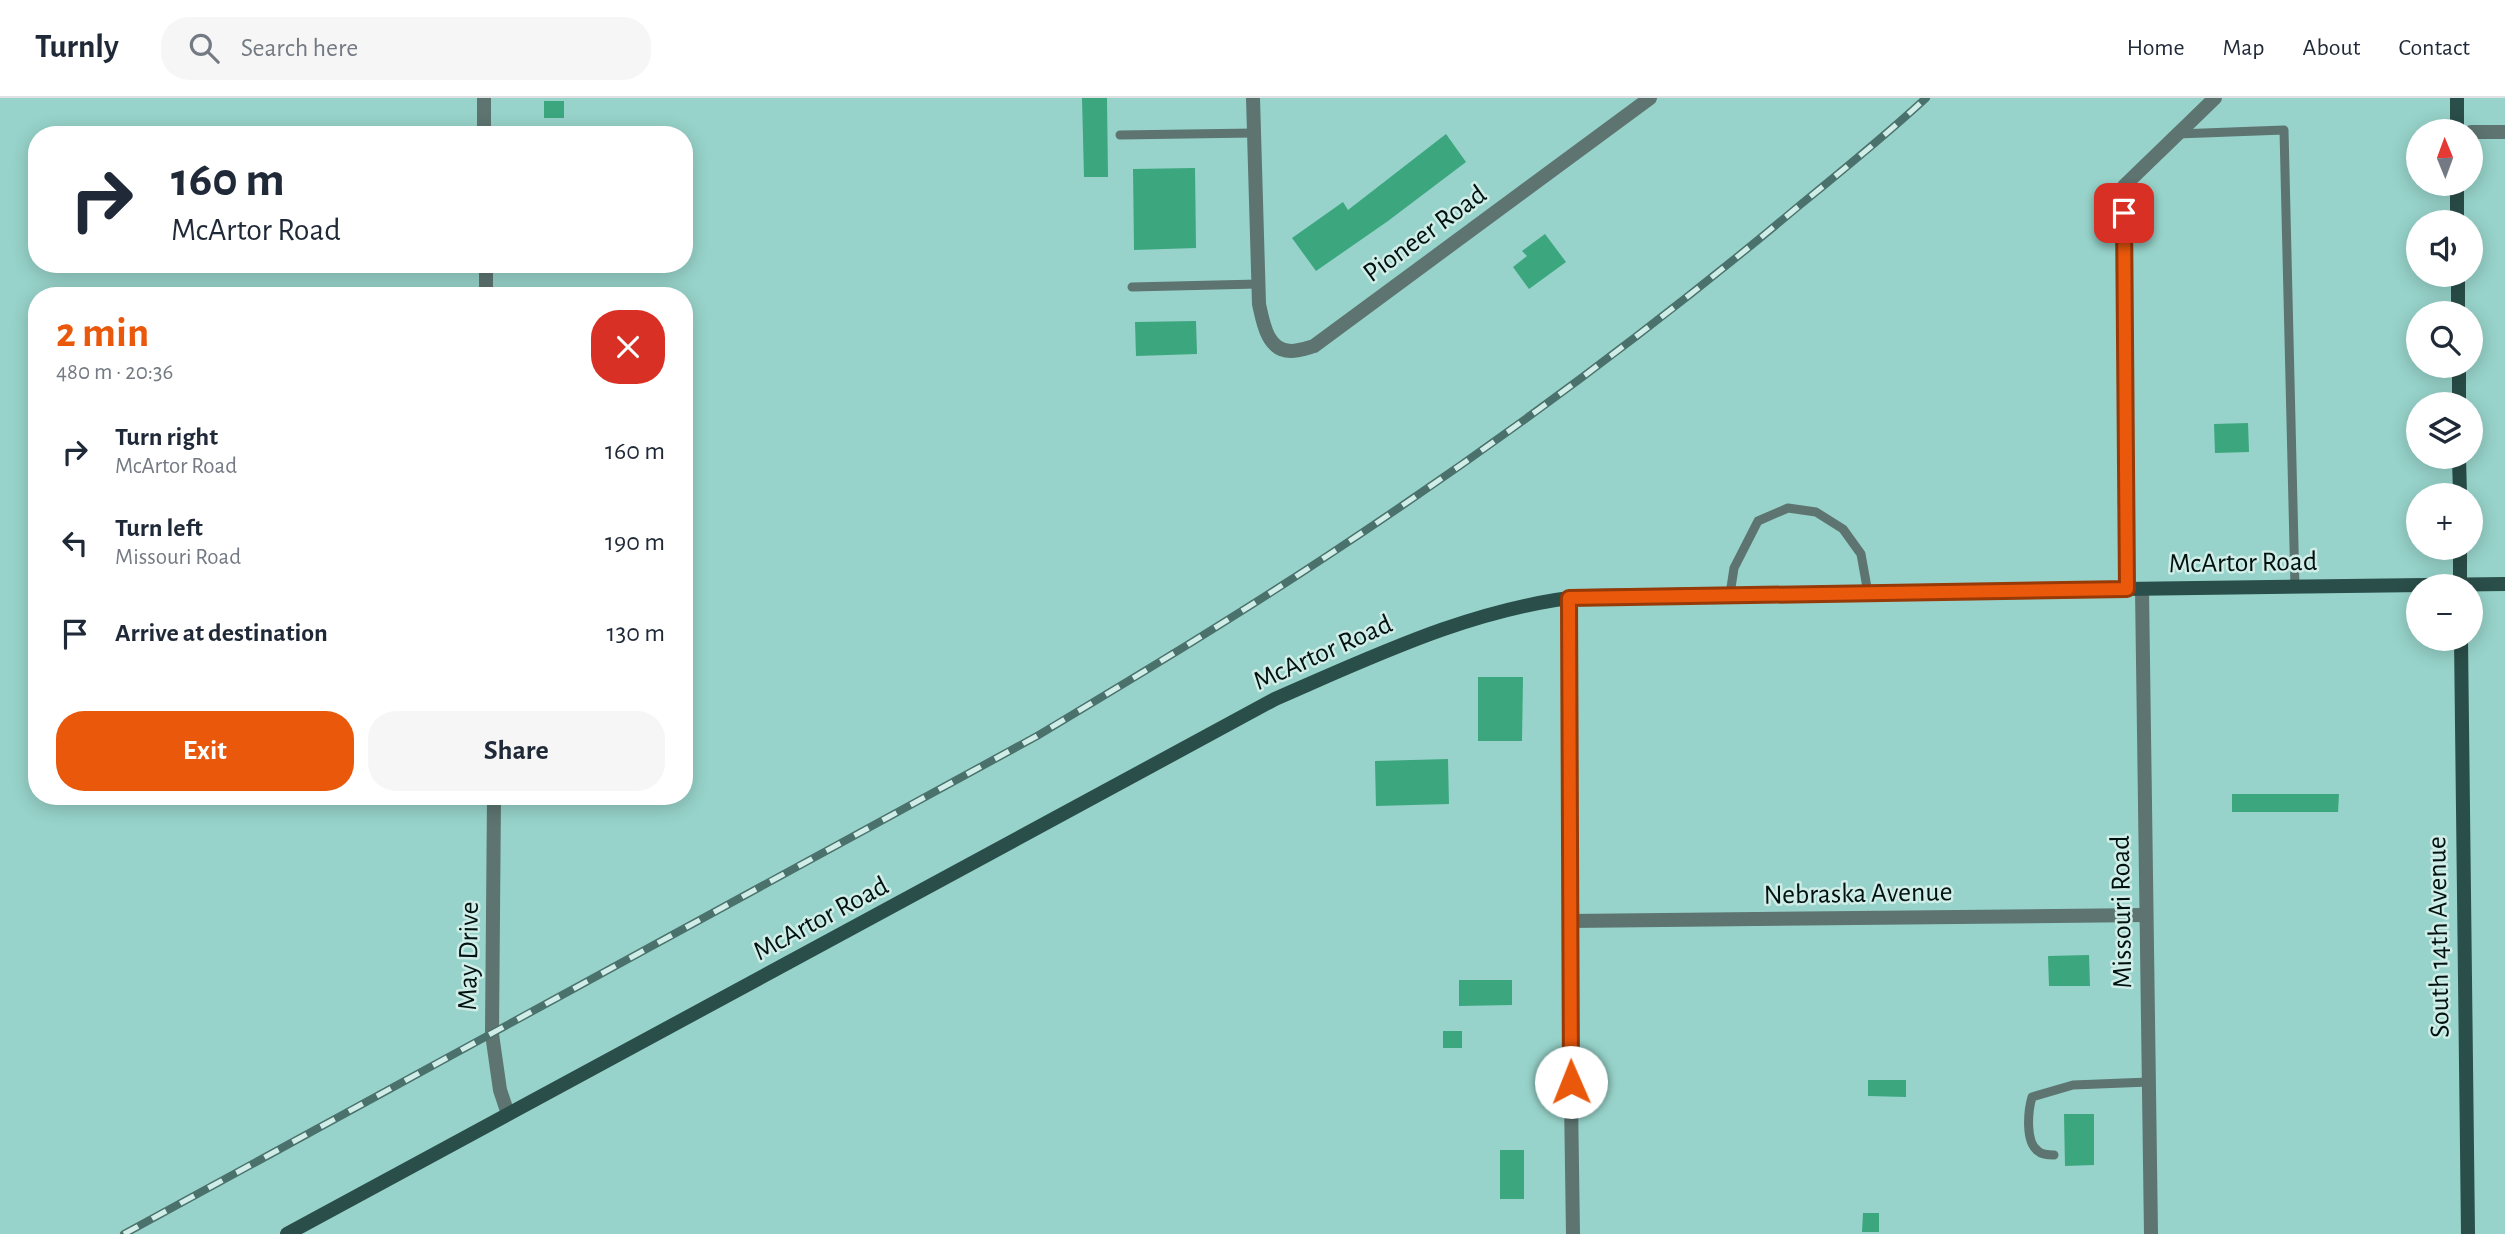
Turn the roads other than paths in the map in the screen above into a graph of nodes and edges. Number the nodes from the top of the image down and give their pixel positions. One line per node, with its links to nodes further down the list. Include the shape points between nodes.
1 (484, 98): 7 (street)
2 (1253, 98): 8 (street, Pioneer Road)
3 (1650, 98): 13 (street, Pioneer Road, via 1314,346 1291,352 1276,347 1264,329)
4 (2215, 98): 11 (street, Missouri Road)
5 (2456, 98): 6 (main road)
6 (2457, 119)
7 (484, 126)
8 (1254, 132): 12 (lane); 13 (street, Pioneer Road)
9 (2483, 132): 10 (street)
10 (2505, 132)
11 (2177, 134): 18 (lane, via 2284,130); 19 (street, Missouri Road, via 2124,186)
12 (1120, 135)
13 (1258, 284): 14 (lane)
14 (1132, 287)
15 (2483, 584): 16 (main road, McArtor Road)
16 (2505, 584)
17 (2406, 586): 18 (main road, McArtor Road)
18 (2295, 588): 19 (main road, McArtor Road)
19 (2135, 589): 20 (main road, McArtor Road); 25 (street, Missouri Road)
20 (1868, 593): 21 (main road, McArtor Road); 21 (lane, via 1861,554 1843,529 1816,512 1788,508 1758,521 1734,568)
21 (1731, 594): 22 (main road, McArtor Road)
22 (1569, 598): 26 (street); 28 (main road, McArtor Road, via 1490,613 1412,640 1275,699)
23 (2461, 651): 33 (main road, South 14th Avenue)
24 (494, 805): 28 (street, May Drive, via 492,1034)
25 (2146, 915): 26 (street, Nebraska Avenue); 27 (street, Missouri Road)
26 (1570, 921): 31 (street)
27 (2149, 1082): 29 (lane, via 2073,1085 2032,1097 2031,1144 2040,1153); 32 (street, Missouri Road)
28 (508, 1114): 30 (main road, McArtor Road)
29 (2054, 1155)
30 (288, 1234)
31 (1573, 1234)
32 (2151, 1234)
33 (2468, 1234)

